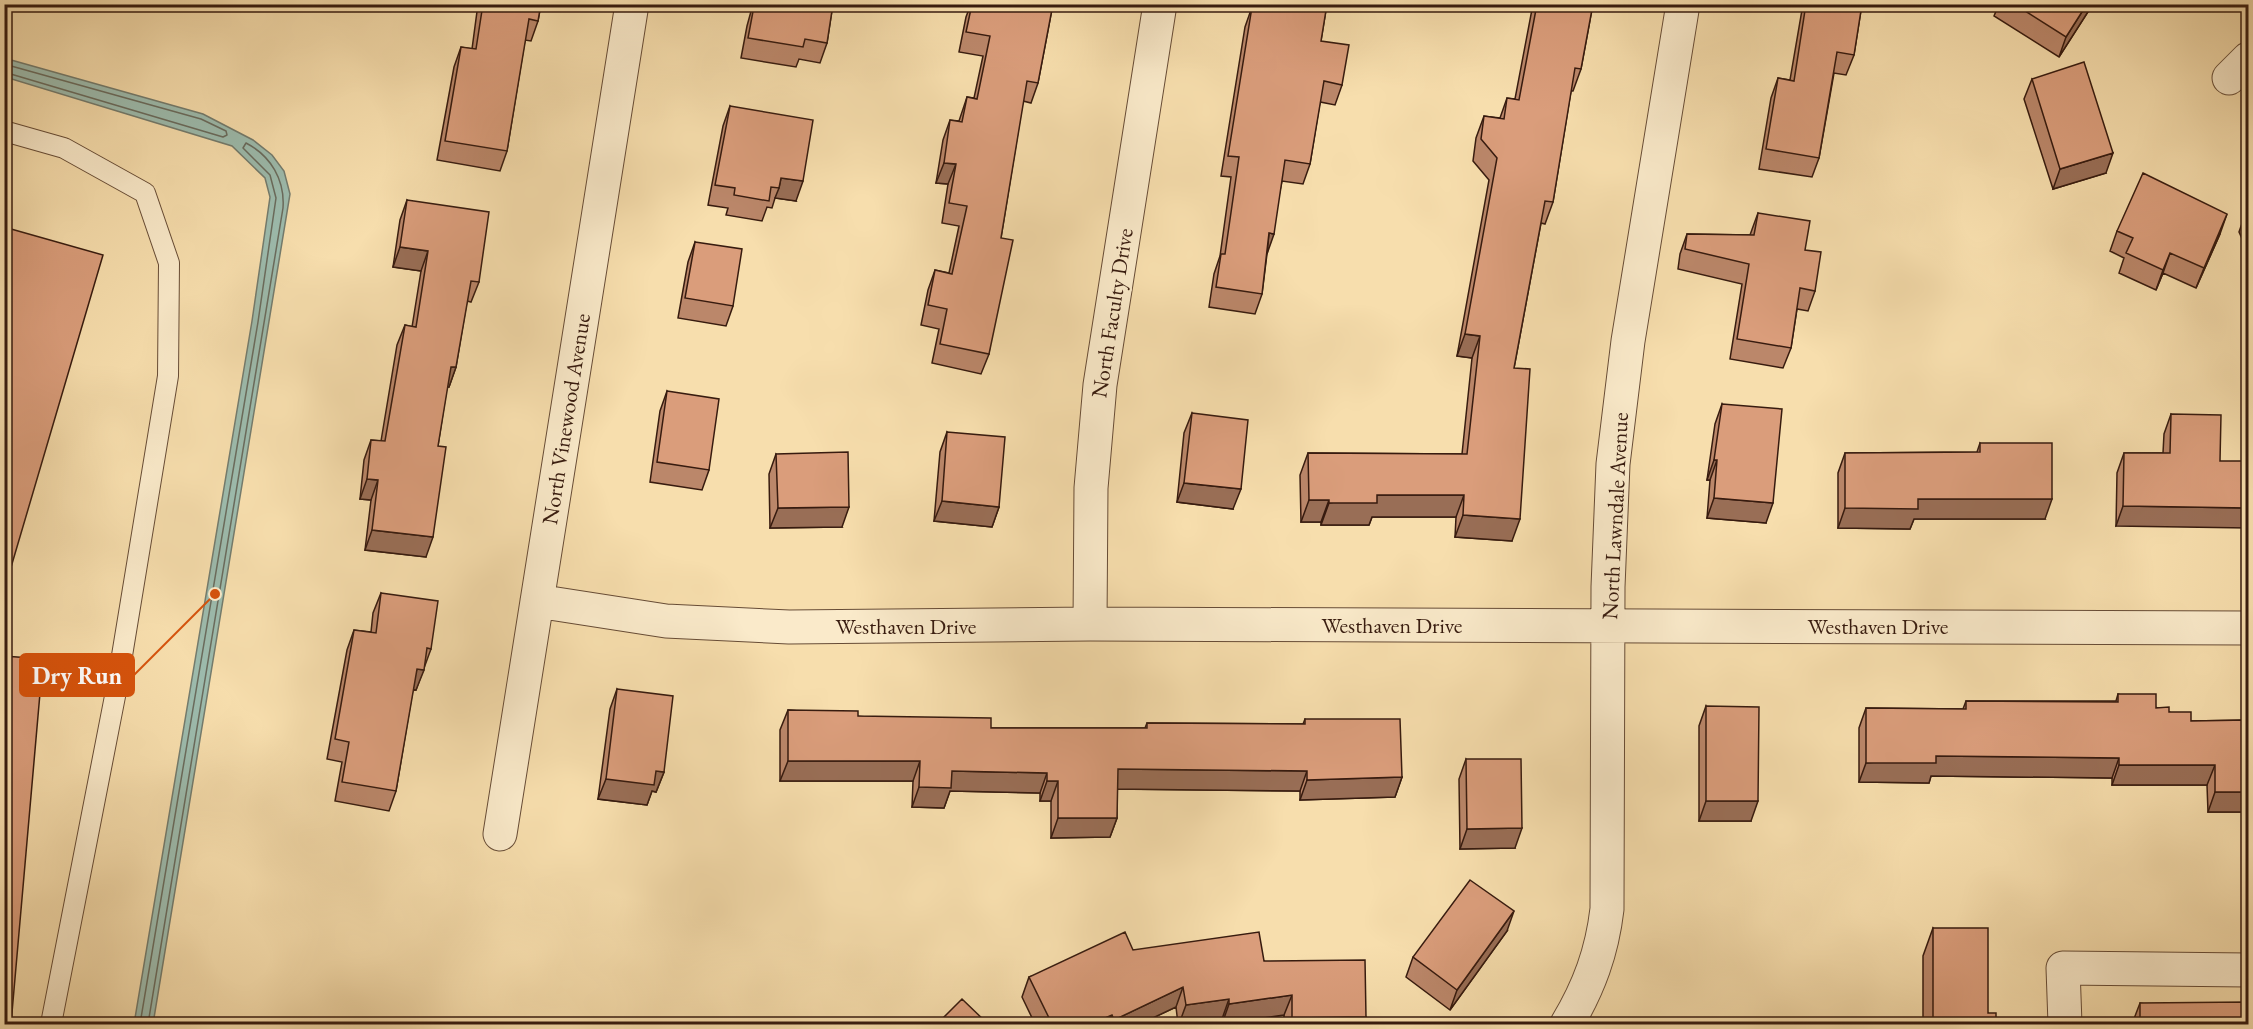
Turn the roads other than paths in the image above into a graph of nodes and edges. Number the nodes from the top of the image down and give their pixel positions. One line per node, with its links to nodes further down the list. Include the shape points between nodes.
1 (633, 4): 5 (street, North Vinewood Avenue)
2 (1160, 4): 6 (street, North Faculty Drive, via 1098,396 1091,488)
3 (1683, 4): 7 (street, North Lawndale Avenue, via 1622,382 1613,464)
4 (4, 131): 11 (lane, via 64,148 145,193 170,263 168,376 117,686)
5 (537, 601): 6 (street, Westhaven Drive, via 595,612 735,626); 9 (street, North Vinewood Avenue)
6 (1090, 624): 7 (street, Westhaven Drive)
7 (1609, 625): 8 (street, Westhaven Drive); 12 (street, North Lawndale Avenue, via 1607,909 1594,969)
8 (2248, 628)
9 (500, 834)
10 (2248, 970): 13 (street, via 2063,968)
11 (51, 1024)
12 (1568, 1024)
13 (2065, 1024)

